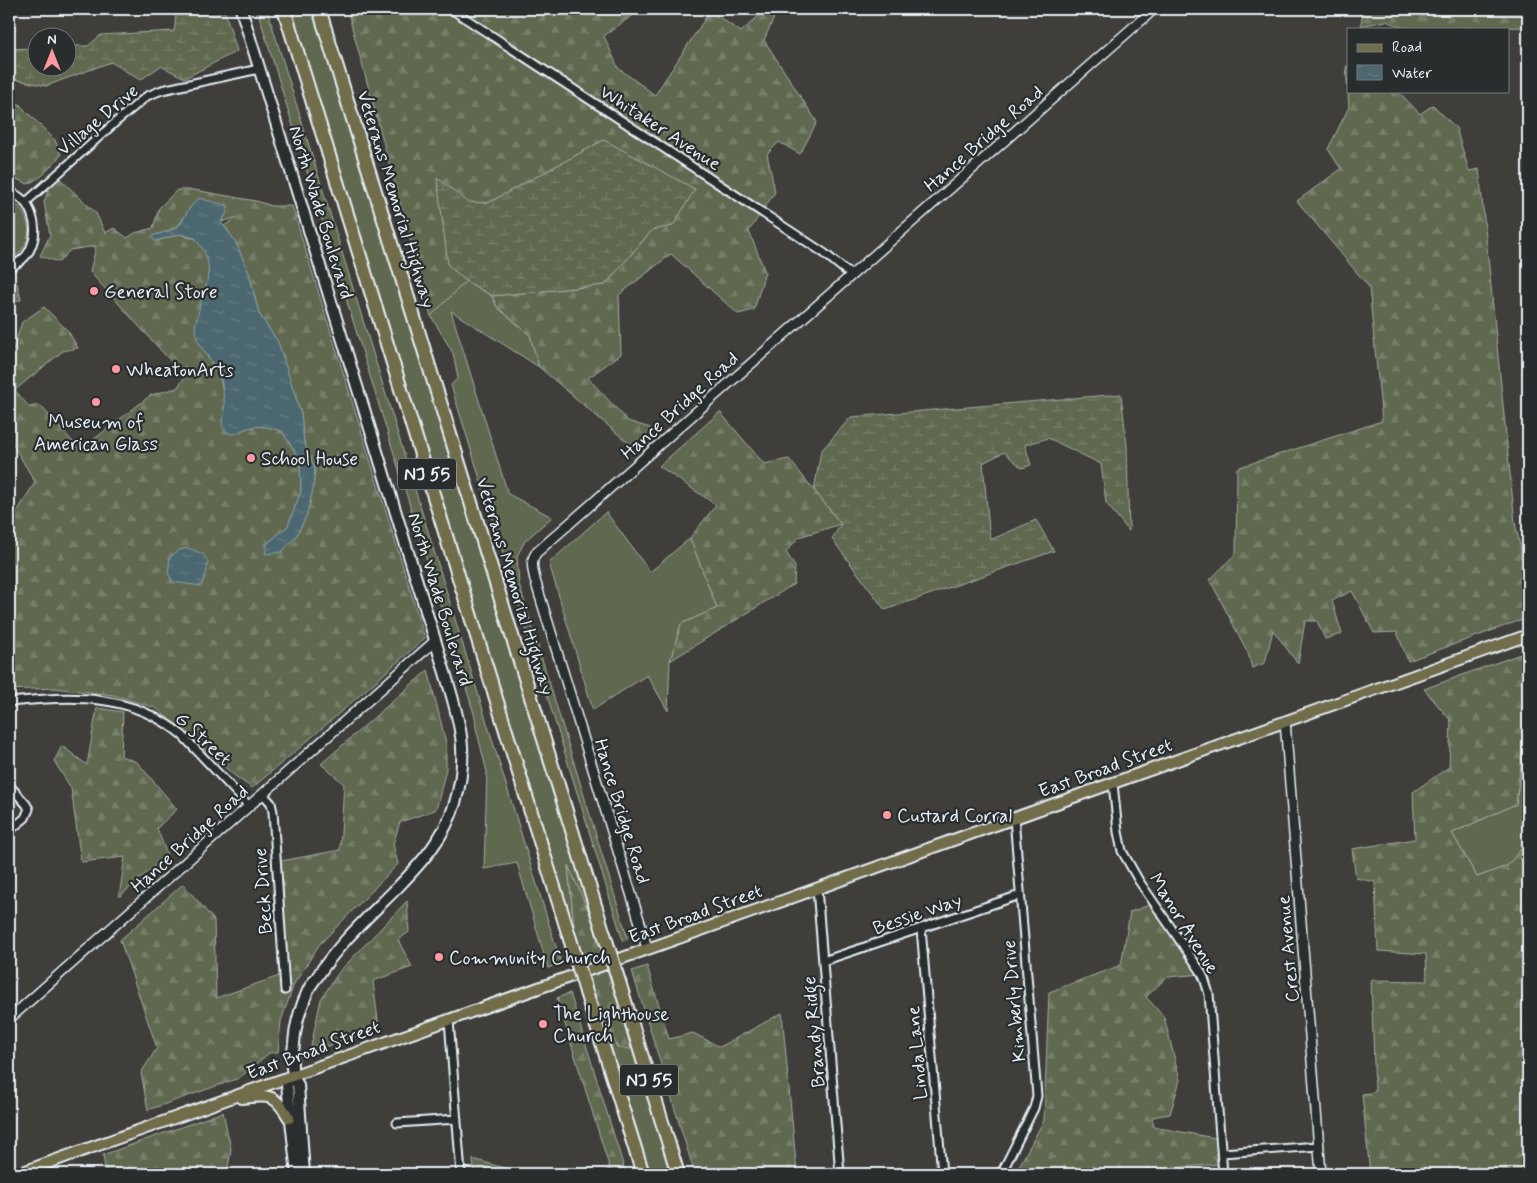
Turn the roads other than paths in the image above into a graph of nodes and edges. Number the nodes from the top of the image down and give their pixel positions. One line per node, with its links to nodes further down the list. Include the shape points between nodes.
1 (241, 9): 6 (main road, North Wade Boulevard)
2 (284, 9): 40 (highway, NJ 55, bridge)
3 (319, 9): 41 (highway, Veterans Memorial Highway / NJ 55, bridge)
4 (451, 9): 10 (street, Whitaker Avenue, via 824,253)
5 (1154, 9): 10 (street, Hance Bridge Road)
6 (259, 68): 8 (street, Village Drive, via 147,96); 12 (main road, North Wade Boulevard)
7 (9, 192): 8 (street)
8 (25, 203): 9 (street, via 32,214 35,231 31,248 22,261)
9 (9, 268)
10 (851, 275): 24 (street, Hance Bridge Road, via 533,558 535,580)
11 (1528, 634): 14 (main road, East Broad Street)
12 (435, 641): 17 (street, Hance Bridge Road); 29 (main road, North Wade Boulevard, via 459,720 462,741 462,771 455,804 430,852 332,955 307,992 296,1024)
13 (9, 702): 18 (street, G Street, via 97,699 146,712 182,735)
14 (1285, 721): 15 (main road, East Broad Street); 34 (street, Crest Avenue)
15 (1113, 782): 19 (main road, East Broad Street); 35 (street, Manor Avenue, via 1122,851 1200,970 1209,994)
16 (9, 784): 20 (street, via 28,809 25,818)
17 (263, 794): 18 (street, Hance Bridge Road); 26 (street, Beck Drive, via 274,812)
18 (249, 806): 27 (street, Hance Bridge Road)
19 (1014, 818): 21 (main road, East Broad Street); 22 (street, Kimberly Drive)
20 (9, 831)
21 (817, 888): 24 (main road, East Broad Street); 25 (street, Brandy Ridge)
22 (1020, 895): 23 (street, Bessie Way); 44 (street, Kimberly Drive, via 1037,1096)
23 (921, 928): 25 (street, Bessie Way); 43 (street, Linda Lane)
24 (647, 949): 28 (main road, East Broad Street)
25 (823, 961): 42 (street, Brandy Ridge)
26 (285, 990)
27 (9, 1019)
28 (449, 1020): 29 (main road, East Broad Street); 32 (street)
29 (292, 1076): 30 (main road, East Broad Street); 31 (main road, North Wade Boulevard, via 287,1085); 38 (main road, North Wade Boulevard, via 298,1085)
30 (226, 1099): 31 (main road, via 272,1098 278,1101); 36 (main road, East Broad Street)
31 (289, 1118): 37 (main road, North Wade Boulevard)
32 (457, 1119): 33 (street); 39 (street)
33 (398, 1123)
34 (1319, 1146): 35 (street); 46 (street, Crest Avenue)
35 (1222, 1153): 45 (street, Manor Avenue)
36 (17, 1174)
37 (297, 1174)
38 (304, 1174)
39 (461, 1174)
40 (643, 1174)
41 (678, 1174)
42 (840, 1174)
43 (942, 1174)
44 (1001, 1174)
45 (1224, 1174)
46 (1322, 1174)

